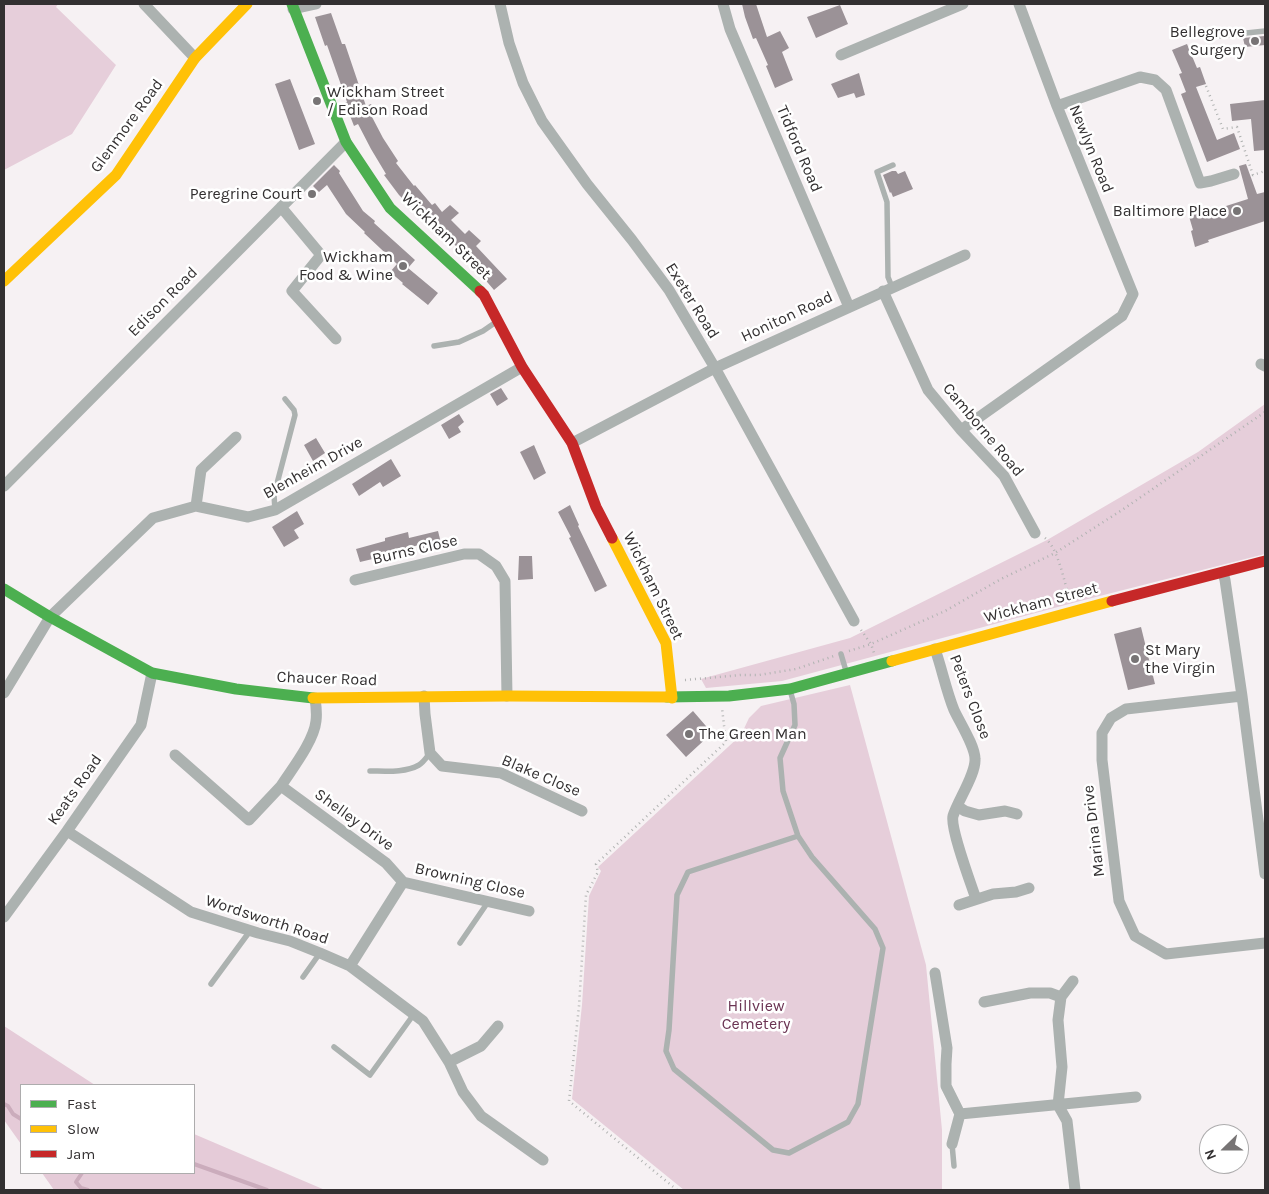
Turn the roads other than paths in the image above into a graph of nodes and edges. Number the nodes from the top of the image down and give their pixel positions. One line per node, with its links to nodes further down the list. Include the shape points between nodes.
1 (144, 4): 12 (street)
2 (247, 4): 12 (street, Glenmore Road)
3 (316, 4): 8 (street)
4 (500, 4): 26 (street, Exeter Road, via 523,83 542,121 668,290)
5 (723, 4): 21 (street, Tidford Road, via 730,29)
6 (963, 4): 11 (street)
7 (1019, 4): 13 (street, Newlyn Road)
8 (293, 6): 14 (street, Wickham Street)
9 (1265, 31): 10 (lane)
10 (1218, 36)
11 (841, 54)
12 (195, 58): 19 (street, Glenmore Road, via 116,175)
13 (1057, 106): 16 (street, via 1140,77 1155,80 1166,90 1200,184); 28 (street, Newlyn Road, via 1133,294 1122,316)
14 (346, 142): 17 (street, Edison Road); 22 (street, Wickham Street, via 390,208 484,295)
15 (893, 165): 20 (lane, via 877,172 887,202)
16 (1234, 174)
17 (281, 207): 23 (street, via 321,255 292,291); 31 (street, Edison Road)
18 (965, 255): 20 (street, Honiton Road)
19 (4, 281)
20 (888, 290): 21 (street, Honiton Road); 28 (street, Camborne Road, via 928,390)
21 (849, 307): 26 (street, Honiton Road)
22 (498, 321): 24 (lane, via 483,332 459,342); 25 (street, Wickham Street)
23 (336, 339)
24 (434, 346)
25 (522, 367): 30 (street, Wickham Street); 33 (street, Blenheim Drive)
26 (715, 368): 30 (street, Honiton Road); 40 (street, Exeter Road)
27 (285, 399): 33 (lane, via 295,414 274,495)
28 (961, 430): 34 (street, Camborne Road, via 1004,476)
29 (236, 437): 32 (street, via 201,470)
30 (572, 442): 51 (street, Wickham Street, via 596,507 666,644)
31 (4, 486)
32 (196, 506): 33 (street, Blenheim Drive, via 248,517); 39 (street, Blenheim Drive, via 153,518)
33 (275, 510)
34 (1035, 533)
35 (1265, 561): 36 (street, Wickham Street)
36 (1223, 573): 41 (street, Wickham Street); 49 (street)
37 (355, 580): 48 (street, Burns Close, via 464,554 480,554 496,566 505,581)
38 (4, 589): 39 (street, Chaucer Road)
39 (50, 616): 43 (street, Chaucer Road); 46 (street, Blenheim Drive)
40 (854, 621)
41 (935, 649): 44 (street, Wickham Street); 56 (street, Peters Close, via 945,685 976,759)
42 (840, 654): 44 (lane)
43 (152, 673): 50 (street, Chaucer Road, via 236,690); 59 (street, Keats Road, via 141,725)
44 (846, 673): 45 (street, Wickham Street)
45 (790, 689): 51 (street, Wickham Street); 60 (lane, via 794,724 780,758 782,791)
46 (4, 693)
47 (424, 696): 48 (street, Chaucer Road); 50 (street, Chaucer Road); 52 (street)
48 (507, 696): 51 (street, Chaucer Road)
49 (1242, 696): 61 (street); 71 (street, Marina Drive, via 1126,709 1111,718 1102,733 1102,760 1119,901 1135,936 1166,954)
50 (316, 698): 55 (street, via 314,728 304,752)
51 (672, 698)
52 (430, 754): 54 (lane, via 420,765 410,768); 57 (street, Blake Close, via 442,766 501,773)
53 (175, 755): 55 (street, via 249,820)
54 (370, 771)
55 (281, 786): 62 (street, Shelley Drive, via 386,863)
56 (957, 806): 58 (street, via 979,815 1005,811); 64 (street, Peters Close, via 952,818 954,830)
57 (582, 811)
58 (1017, 814)
59 (67, 831): 68 (street, Keats Road); 69 (street, Wordsworth Road, via 191,912)
60 (798, 836): 60 (lane, via 688,872 677,895 670,1030 666,1051 674,1069 773,1150 789,1153 848,1122 858,1104 883,948 875,929 812,857)
61 (1265, 874)
62 (403, 882): 65 (street, Browning Close); 73 (street)
63 (1029, 888): 64 (street)
64 (976, 899): 66 (street)
65 (488, 902): 67 (street, Browning Close); 70 (lane)
66 (959, 905)
67 (529, 911)
68 (4, 916)
69 (250, 931): 72 (street, Wordsworth Road); 77 (lane)
70 (460, 943)
71 (1265, 943)
72 (320, 953): 73 (street, Wordsworth Road); 75 (lane)
73 (350, 966): 80 (street, Wordsworth Road)
74 (935, 973): 86 (street, via 947,1048 946,1086)
75 (303, 977)
76 (1073, 981): 78 (street)
77 (211, 984)
78 (1061, 997): 79 (street, via 1050,993 1030,993); 85 (street, via 1058,1020 1062,1067)
79 (984, 1002)
80 (414, 1014): 82 (lane, via 370,1074); 83 (street, Wordsworth Road, via 423,1021)
81 (498, 1026): 83 (street, via 481,1046)
82 (334, 1048)
83 (450, 1062): 88 (street, Wordsworth Road, via 463,1092 481,1116)
84 (1136, 1097): 85 (street)
85 (1058, 1104): 86 (street); 90 (street, via 1067,1121)
86 (960, 1114): 87 (street)
87 (952, 1144): 89 (lane)
88 (543, 1160)
89 (954, 1166)
90 (1075, 1190)

